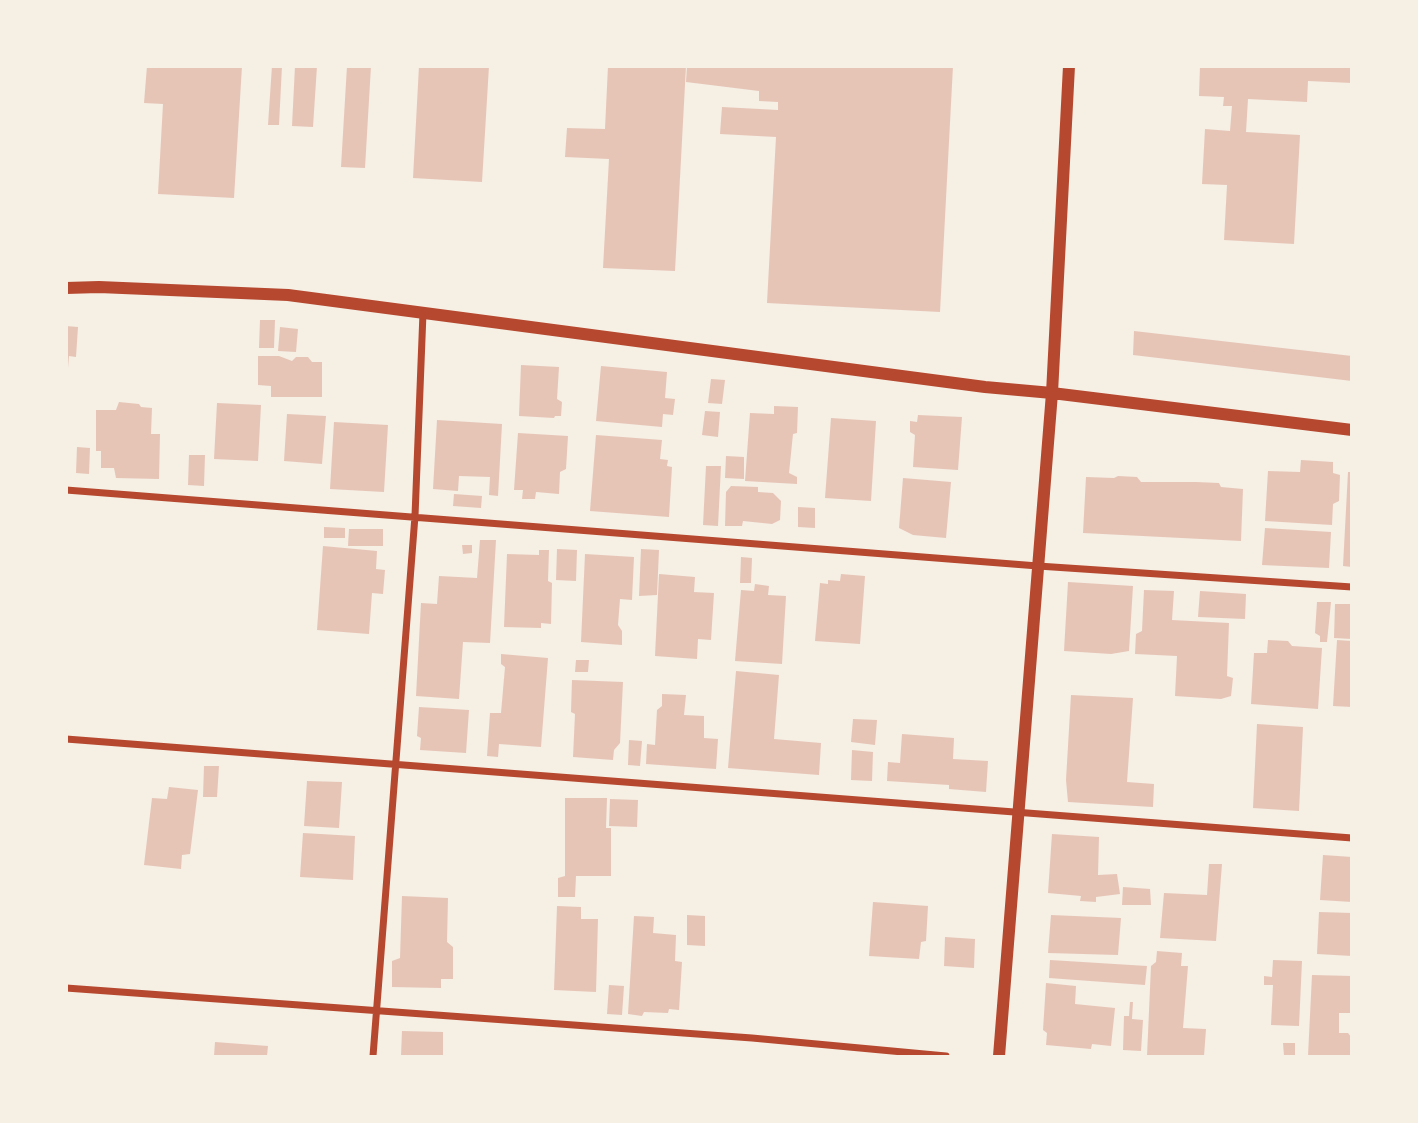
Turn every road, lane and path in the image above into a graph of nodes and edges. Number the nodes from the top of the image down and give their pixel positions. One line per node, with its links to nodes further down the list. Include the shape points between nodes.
1 (1069, 66): 4 (street)
2 (66, 288): 3 (street, via 288,295)
3 (423, 313): 4 (street); 7 (street)
4 (1052, 393): 5 (street); 8 (street)
5 (1352, 430)
6 (66, 490): 7 (street)
7 (415, 516): 8 (street); 11 (street)
8 (1038, 566): 9 (street); 12 (street)
9 (1352, 587)
10 (66, 738): 11 (street)
11 (395, 765): 12 (street); 15 (street)
12 (1019, 814): 13 (street); 18 (street)
13 (1352, 838)
14 (66, 988): 15 (street)
15 (377, 1012): 16 (street); 17 (street)
16 (373, 1056)
17 (946, 1056)
18 (999, 1056)

